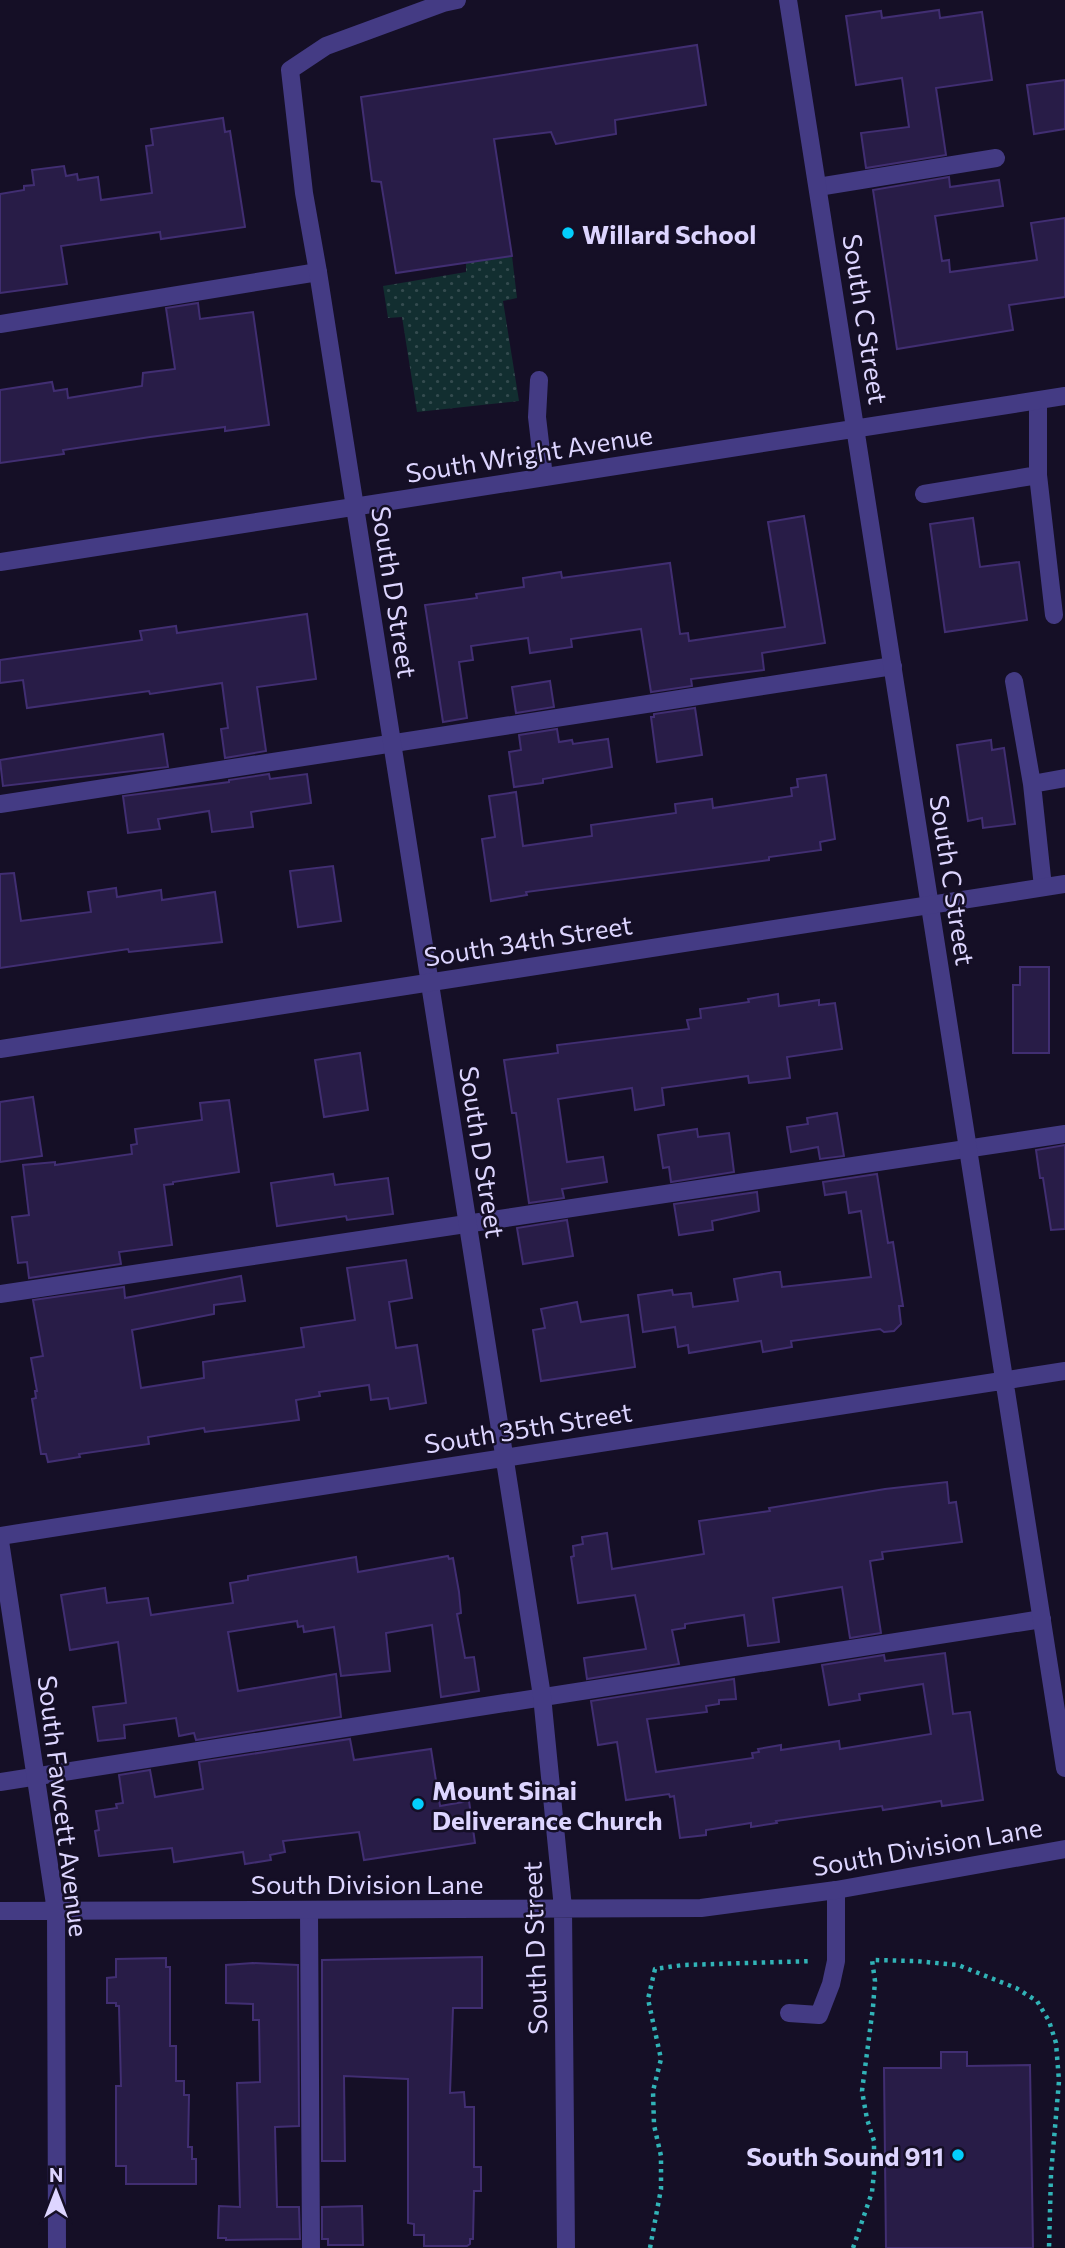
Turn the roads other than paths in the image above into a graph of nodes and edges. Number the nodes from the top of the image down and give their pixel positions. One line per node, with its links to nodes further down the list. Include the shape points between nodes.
1 (457, 0): 5 (street, South D Street, via 326,46 290,70)
2 (788, 0): 4 (street, South C Street)
3 (996, 158): 4 (street)
4 (818, 187): 10 (street, South C Street)
5 (318, 272): 6 (street); 14 (street, South D Street)
6 (0, 324)
7 (539, 380): 12 (street, via 537,417)
8 (1065, 396): 9 (street, South Wright Avenue)
9 (1038, 401): 10 (street, South Wright Avenue); 11 (street)
10 (857, 430): 12 (street, South Wright Avenue); 17 (street, South C Street)
11 (1038, 475): 13 (street); 16 (street)
12 (544, 477): 14 (street, South Wright Avenue)
13 (924, 494)
14 (355, 506): 15 (street, South Wright Avenue); 19 (street, South D Street)
15 (0, 562)
16 (1054, 615)
17 (893, 666): 19 (street); 25 (street, South C Street)
18 (1014, 681): 21 (street)
19 (392, 742): 22 (street); 26 (street, South D Street)
20 (1065, 778): 21 (street)
21 (1032, 784): 24 (street)
22 (0, 804)
23 (1065, 884): 24 (street, South 34th Street)
24 (1043, 887): 25 (street, South 34th Street)
25 (930, 904): 26 (street, South 34th Street); 29 (street, South C Street)
26 (430, 982): 27 (street, South 34th Street); 30 (street, South D Street)
27 (0, 1049)
28 (1065, 1134): 29 (street)
29 (968, 1149): 30 (street); 33 (street, South C Street)
30 (467, 1222): 31 (street); 34 (street, South D Street)
31 (0, 1294)
32 (1065, 1371): 33 (street, South 35th Street)
33 (1004, 1380): 34 (street, South 35th Street); 36 (street, South C Street)
34 (504, 1456): 35 (street, South 35th Street); 37 (street, South D Street)
35 (0, 1539): 39 (street, South Fawcett Avenue)
36 (1042, 1619): 37 (street); 38 (street, South C Street)
37 (542, 1696): 39 (street); 43 (street, South D Street)
38 (1065, 1768)
39 (36, 1776): 40 (street); 46 (street, South Fawcett Avenue)
40 (0, 1782)
41 (1065, 1849): 42 (street, South Division Lane)
42 (836, 1890): 43 (street, South Division Lane, via 701,1908); 47 (street, via 836,1961 831,1984 819,2015)
43 (563, 1908): 44 (street, South Division Lane); 50 (street, South D Street)
44 (309, 1910): 46 (street, South Division Lane); 49 (street)
45 (0, 1911): 46 (street, South Division Lane)
46 (56, 1911): 48 (street, South Fawcett Avenue)
47 (789, 2012)
48 (57, 2248)
49 (311, 2248)
50 (566, 2248)

